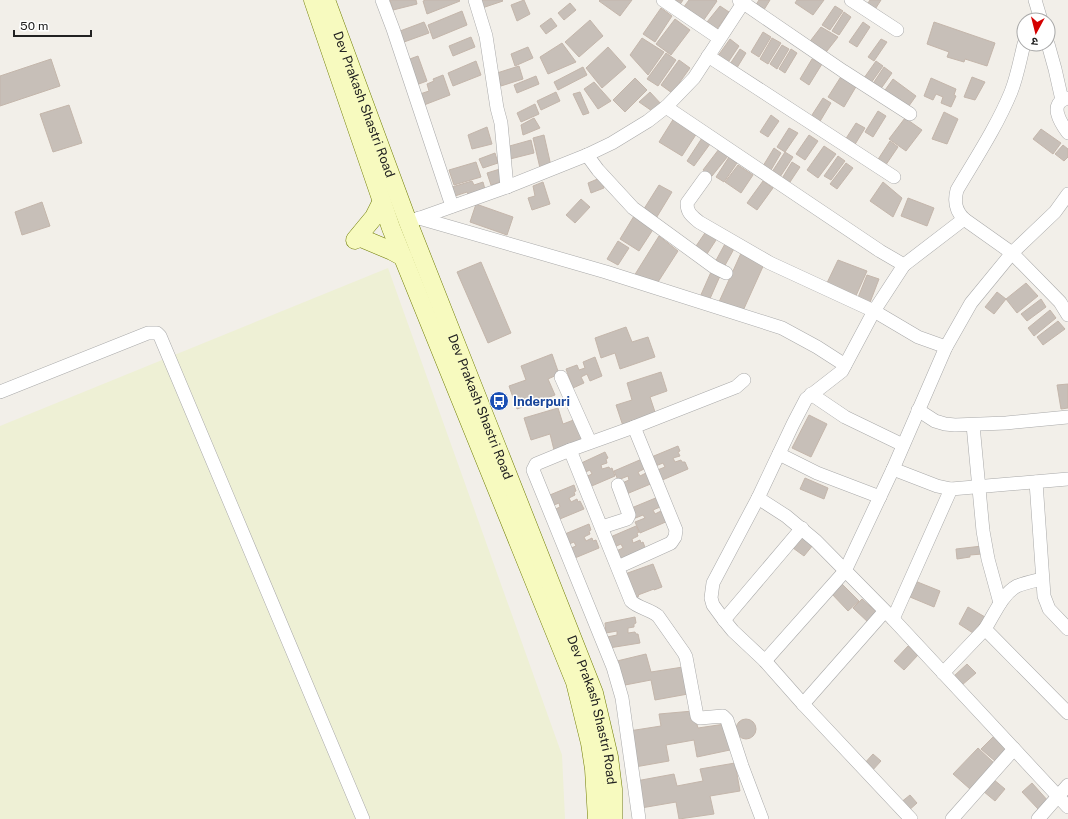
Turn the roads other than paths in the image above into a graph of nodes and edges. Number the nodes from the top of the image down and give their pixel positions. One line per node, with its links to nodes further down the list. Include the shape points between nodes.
1 (313, 0): 26 (street, Dev Prakash Shastri Road)
2 (326, 0): 31 (street, Dev Prakash Shastri Road)
3 (382, 0): 27 (street)
4 (475, 0): 24 (street, via 486,36 501,123)
5 (663, 0): 12 (street)
6 (851, 0): 11 (street)
7 (1034, 0): 9 (street); 10 (street)
8 (742, 1): 12 (street); 19 (street)
9 (1032, 12)
10 (1038, 12)
11 (897, 30)
12 (719, 38): 15 (street)
13 (1022, 52): 30 (street, via 1006,104 954,198 956,207)
14 (1053, 52): 16 (street)
15 (708, 56): 18 (street, via 694,78); 22 (street)
16 (1062, 68): 17 (street)
17 (1065, 99): 20 (street, via 1058,103 1057,108 1058,116)
18 (666, 106): 21 (street, via 648,121); 34 (street)
19 (910, 114)
20 (1068, 133)
21 (587, 155): 24 (street); 35 (street, via 633,208)
22 (894, 177)
23 (705, 178): 36 (street, via 687,203 689,214 699,222 770,263)
24 (507, 187): 27 (street)
25 (1068, 194): 29 (street)
26 (382, 201): 31 (street, Dev Prakash Shastri Road); 33 (street, via 358,240)
27 (452, 206): 31 (street)
28 (1068, 209): 29 (street)
29 (1055, 212): 32 (street)
30 (964, 219): 32 (street); 34 (street)
31 (406, 223): 33 (street, Dev Prakash Shastri Road); 39 (street, via 606,272 782,328); 80 (street, Dev Prakash Shastri Road, via 594,693 609,757)
32 (1012, 253): 37 (street, via 1060,302); 38 (street, via 971,303)
33 (403, 257): 79 (street, Dev Prakash Shastri Road, via 575,682 590,744)
34 (904, 265): 36 (street)
35 (726, 273)
36 (874, 311): 38 (street, via 918,337); 39 (street)
37 (1068, 315)
38 (946, 347): 44 (street)
39 (845, 365): 43 (street, via 836,376)
40 (561, 377): 48 (street)
41 (744, 380): 47 (street, via 733,388)
42 (0, 392): 78 (street, via 148,333 157,333 160,336)
43 (811, 394): 49 (street, via 845,417); 51 (street, via 806,399)
44 (918, 410): 46 (street, via 945,424); 49 (street)
45 (1068, 417): 46 (street)
46 (973, 425): 56 (street)
47 (634, 427): 48 (street); 62 (street, via 676,534 671,543)
48 (590, 442): 50 (street)
49 (903, 445): 52 (street)
50 (570, 450): 60 (street); 81 (street, via 536,464 533,470 618,684)
51 (779, 454): 58 (street, via 817,473); 59 (street)
52 (893, 469): 57 (street); 58 (street)
53 (1068, 479): 54 (street)
54 (1036, 482): 56 (street); 64 (street)
55 (618, 485): 60 (street, via 630,515 627,519)
56 (979, 486): 57 (street); 65 (street, via 983,531)
57 (951, 489): 66 (street)
58 (880, 497): 63 (street)
59 (758, 498): 61 (street); 67 (street, via 712,583 713,605)
60 (602, 527): 62 (street)
61 (802, 528): 63 (street); 67 (street)
62 (618, 567): 82 (street, via 631,601 654,612 684,653 697,716 723,716 727,720)
63 (845, 571): 66 (street); 70 (street)
64 (1042, 579): 65 (street, via 1018,586); 69 (street, via 1049,609)
65 (1000, 603): 68 (street)
66 (889, 616): 71 (street); 72 (street)
67 (724, 620): 70 (street)
68 (985, 629): 71 (street); 73 (street)
69 (1068, 629)
70 (765, 661): 72 (street)
71 (943, 673): 74 (street)
72 (803, 704): 83 (street)
73 (1068, 713)
74 (1014, 749): 76 (street); 84 (street)
75 (1068, 785): 76 (street)
76 (1058, 795): 77 (street); 85 (street)
77 (1068, 807)
78 (363, 819)
79 (597, 819)
80 (613, 819)
81 (639, 819)
82 (762, 819)
83 (911, 819)
84 (952, 819)
85 (1038, 819)

